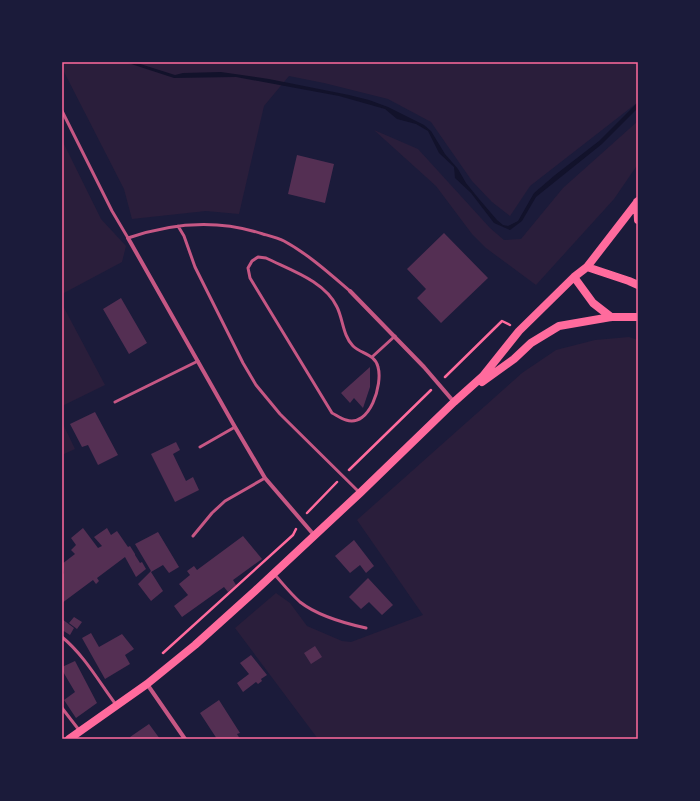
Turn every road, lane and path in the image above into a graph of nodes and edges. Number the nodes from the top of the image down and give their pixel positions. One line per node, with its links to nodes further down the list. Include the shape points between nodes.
1 (62, 111): 5 (lane)
2 (638, 202): 3 (main road); 6 (main road)
3 (638, 220)
4 (178, 226): 5 (lane); 9 (lane, via 214,224 244,228 283,241 312,259); 20 (lane, via 195,267 256,385 280,414)
5 (128, 238): 14 (street)
6 (587, 267): 7 (main road); 8 (main road)
7 (574, 277): 10 (main road, via 592,303); 16 (main road, via 519,331 483,376)
8 (638, 285)
9 (350, 291): 12 (street)
10 (612, 317): 11 (main road); 16 (main road, via 559,326 531,343 514,360)
11 (638, 317)
12 (395, 336): 13 (lane); 16 (street)
13 (372, 357): 13 (lane, via 353,346 332,298 314,282 266,258 258,257 252,261 248,268 250,278 332,413 346,421 357,420 367,414 372,406 379,379 378,366)
14 (198, 361): 15 (lane); 17 (street)
15 (115, 402)
16 (454, 402): 20 (main road)
17 (235, 427): 18 (lane); 19 (street)
18 (200, 447)
19 (265, 478): 21 (lane, via 225,501); 22 (street)
20 (360, 493): 22 (main road)
21 (193, 536)
22 (314, 536): 23 (main road)
23 (274, 573): 24 (lane, via 300,602 308,607 347,624); 26 (main road, via 195,645)
24 (366, 628)
25 (62, 637): 27 (lane, via 86,661)
26 (147, 684): 27 (main road); 31 (street)
27 (117, 706): 29 (main road)
28 (62, 708): 29 (lane)
29 (80, 731): 30 (main road)
30 (69, 739)
31 (185, 739)

